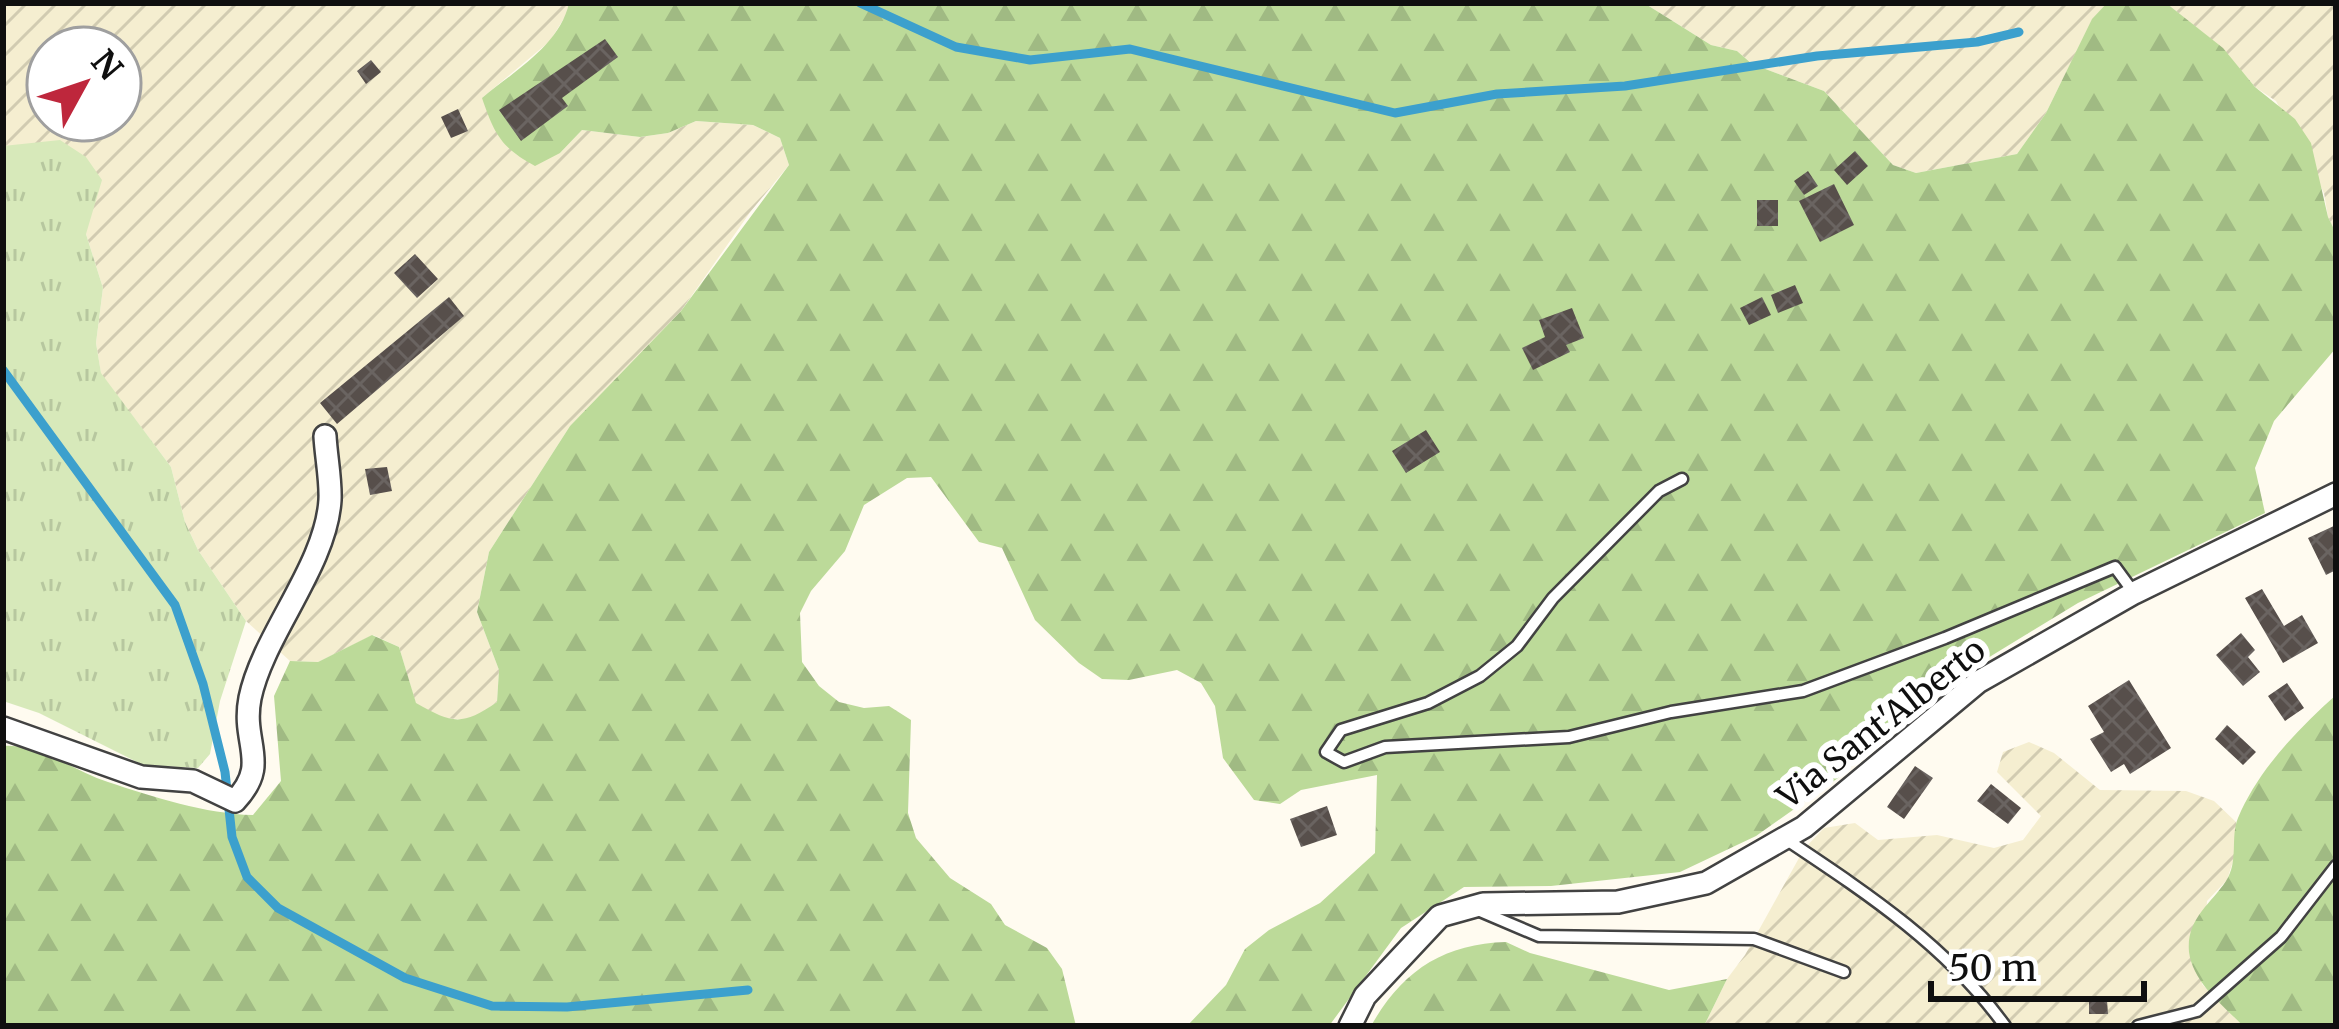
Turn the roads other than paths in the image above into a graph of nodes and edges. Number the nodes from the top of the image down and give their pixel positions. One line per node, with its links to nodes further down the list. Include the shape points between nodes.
1 (325, 436): 5 (street, via 330,502 251,694 247,729 256,769 235,801 193,781 141,777)
2 (1682, 479): 4 (lane, via 1660,491 1480,676 1428,703 1341,730 1325,752 1344,762 1385,747 1569,737 1755,701 1866,669 2115,567)
3 (2336, 494): 4 (street, Via Sant'Alberto)
4 (2134, 592): 6 (street, Via Sant'Alberto, via 1978,682)
5 (3, 728)
6 (1784, 838): 8 (street, Via Sant'Alberto, via 1706,883 1618,902); 11 (lane, via 1900,916 1978,988)
7 (2336, 866): 12 (lane, via 2281,937 2197,1011)
8 (1471, 907): 9 (lane, via 1539,936 1754,939); 10 (street, Via Sant'Alberto, via 1439,916 1365,996)
9 (1844, 972)
10 (1350, 1026)
11 (2005, 1026)
12 (2138, 1026)

